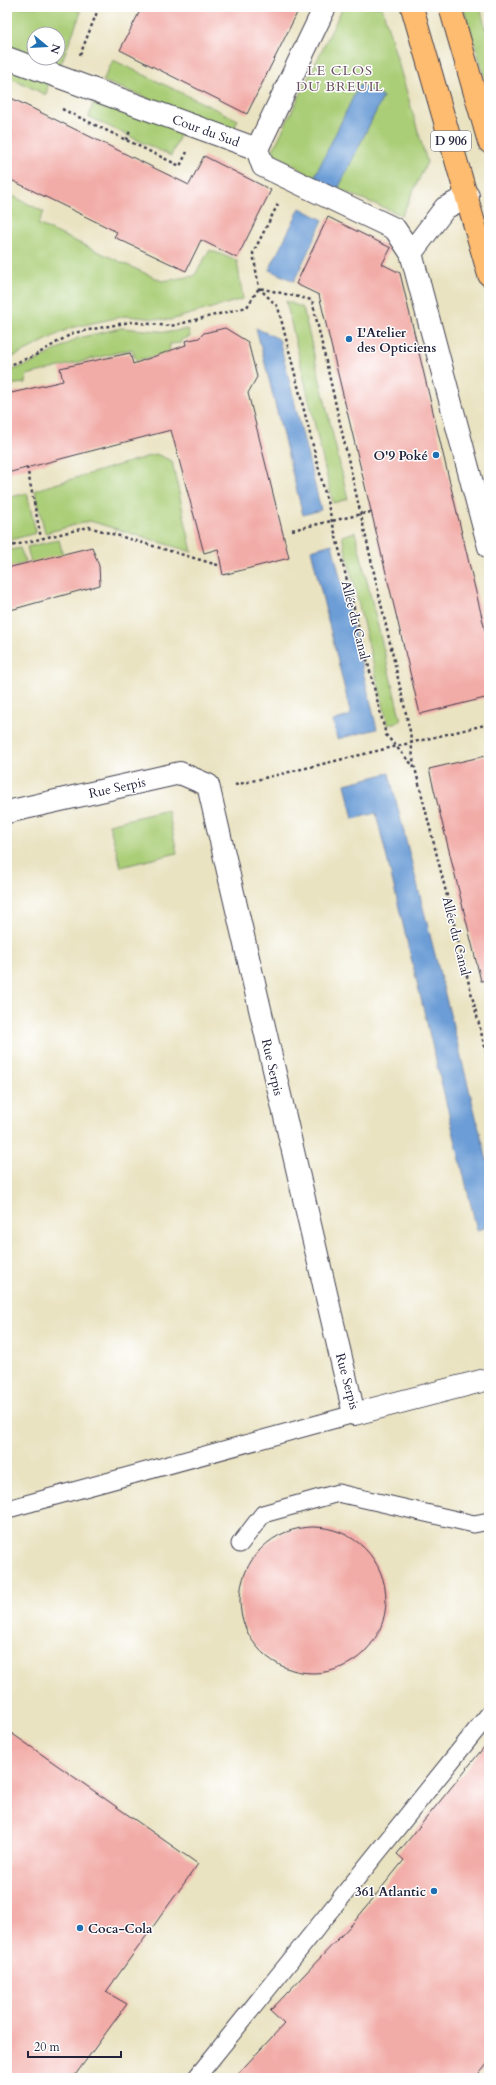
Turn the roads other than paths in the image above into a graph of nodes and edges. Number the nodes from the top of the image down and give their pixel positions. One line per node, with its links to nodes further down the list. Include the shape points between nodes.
1 (324, 7): 6 (street, Cour du Sud)
2 (412, 7): 7 (main road, D 906)
3 (450, 7): 5 (main road)
4 (7, 58): 6 (street, Cour du Sud)
5 (489, 142)
6 (257, 149): 8 (street, via 264,166 396,229)
7 (468, 196): 8 (street, via 445,208); 9 (main road, D 906)
8 (411, 253): 10 (street)
9 (489, 275)
10 (489, 547)
11 (7, 812): 13 (street, Rue Serpis, via 180,774 208,785)
12 (489, 1379): 13 (street, Rue Serpis)
13 (354, 1414): 14 (lane)
14 (8, 1509)
15 (489, 1521): 16 (lane, via 474,1524 338,1493 263,1514)
16 (240, 1544)
17 (489, 1714): 18 (lane)
18 (196, 2078)

